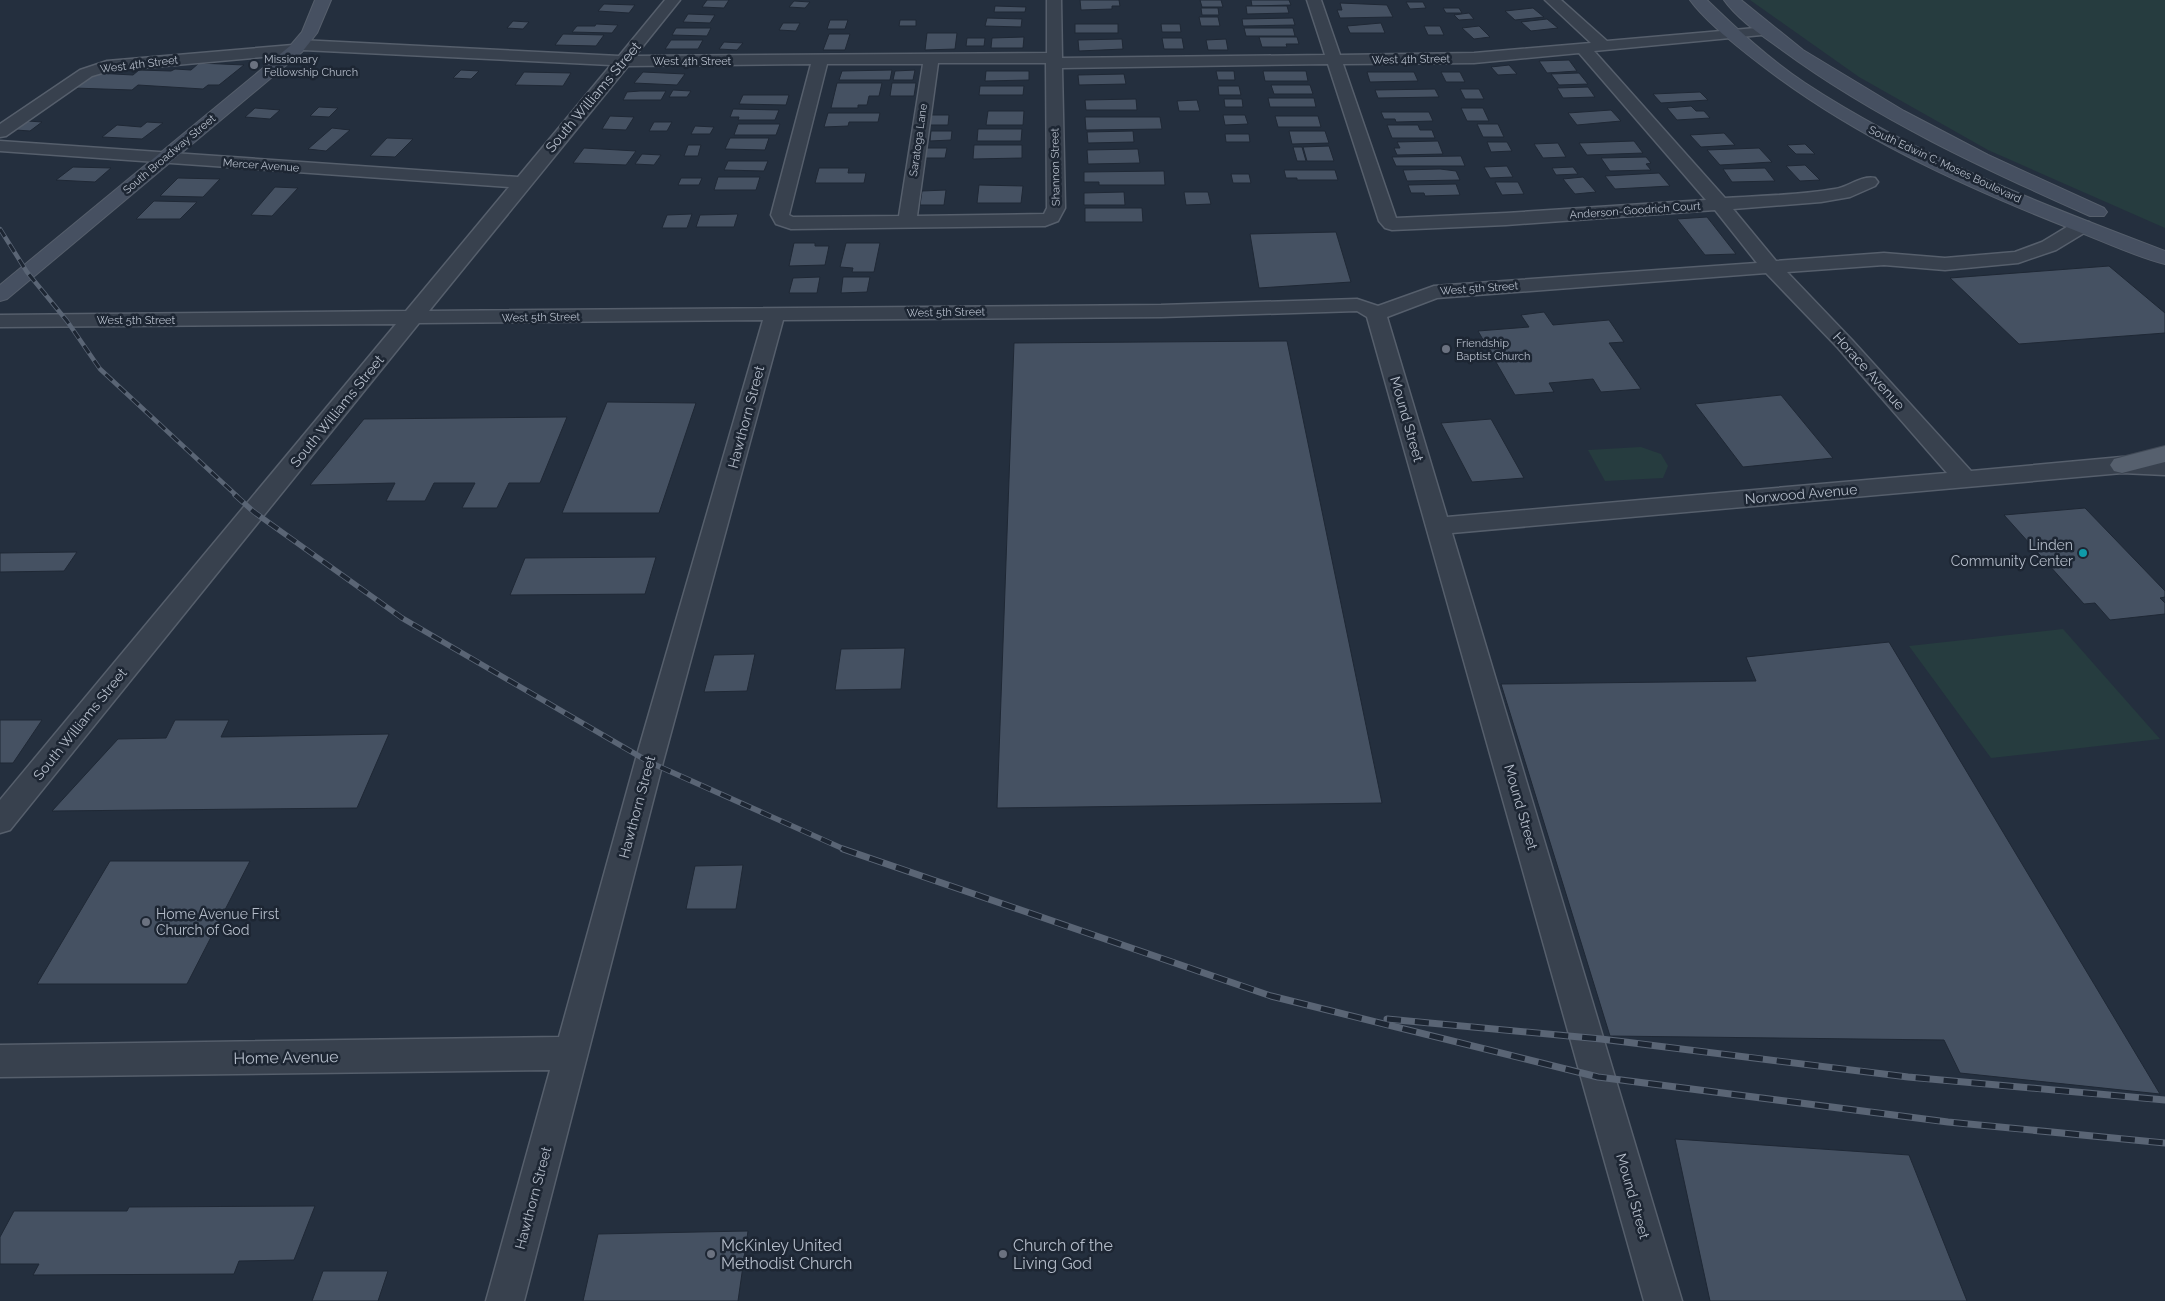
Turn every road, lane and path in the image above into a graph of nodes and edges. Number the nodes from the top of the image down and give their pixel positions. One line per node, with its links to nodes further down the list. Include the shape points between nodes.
1 (323, 0): 11 (main road, South Broadway Street, via 309,33)
2 (673, 0): 17 (street, South Williams Street)
3 (1054, 0): 15 (street, Shannon Street)
4 (1314, 0): 16 (street)
5 (1552, 0): 10 (street)
6 (1698, 0): 9 (main road, South Edwin C. Moses Boulevard)
7 (1732, 0): 8 (main road, South Edwin C. Moses Boulevard)
8 (1767, 31): 9 (street, West 4th Street); 24 (main road, South Edwin C. Moses Boulevard, via 1810,63 1910,122 2006,171)
9 (1732, 35): 10 (street, West 4th Street); 26 (main road, South Edwin C. Moses Boulevard, via 1773,68 1861,124 1974,180)
10 (1605, 46): 12 (street, West 4th Street)
11 (298, 47): 17 (street, West 4th Street); 18 (street, West 4th Street, via 100,68 86,73); 20 (main road, South Broadway Street)
12 (1584, 49): 16 (street, West 4th Street, via 1474,58); 23 (street)
13 (931, 59): 14 (street, West 4th Street); 15 (street, West 4th Street); 25 (street, Saratoga Lane)
14 (820, 60): 17 (street, West 4th Street); 25 (street, via 780,215 791,223)
15 (1054, 60): 16 (street, West 4th Street); 25 (street, Shannon Street, via 1056,213 1045,220 1033,221)
16 (1334, 60): 23 (street, Anderson-Goodrich Court, via 1388,221 1398,226)
17 (623, 61): 22 (street, South Williams Street)
18 (0, 132)
19 (0, 146): 20 (street, Mercer Avenue)
20 (163, 158): 22 (street, Mercer Avenue); 31 (main road, South Broadway Street)
21 (1869, 182): 23 (street, Anderson-Goodrich Court, via 1821,197)
22 (521, 183): 34 (street, South Williams Street)
23 (1719, 204): 30 (street, Horace Avenue)
24 (2113, 219)
25 (907, 222)
26 (2082, 226): 29 (main road, South Edwin C. Moses Boulevard); 30 (street, West 5th Street, via 2049,246 2018,257 1945,264 1884,259)
27 (2145, 232): 28 (main road)
28 (2165, 240)
29 (2165, 258)
30 (1770, 266): 33 (street, West 5th Street, via 1434,292); 40 (street, Horace Avenue, via 1845,344)
31 (0, 295)
32 (775, 314): 33 (street, West 5th Street, via 1161,311 1357,305); 34 (street, West 5th Street); 43 (street, Hawthorn Street)
33 (1376, 314): 41 (street, Mound Street)
34 (412, 318): 35 (street, West 5th Street); 42 (street, South Williams Street)
35 (0, 321)
36 (2165, 454): 37 (main road)
37 (2122, 465): 38 (street, Norwood Avenue); 39 (main road); 40 (street, Norwood Avenue)
38 (2165, 467)
39 (2165, 474)
40 (1964, 478): 41 (street, Norwood Avenue)
41 (1437, 526): 46 (street, Mound Street)
42 (0, 821)
43 (571, 1053): 44 (street, Home Avenue); 45 (street, Hawthorn Street)
44 (0, 1061)
45 (505, 1301)
46 (1663, 1301)

